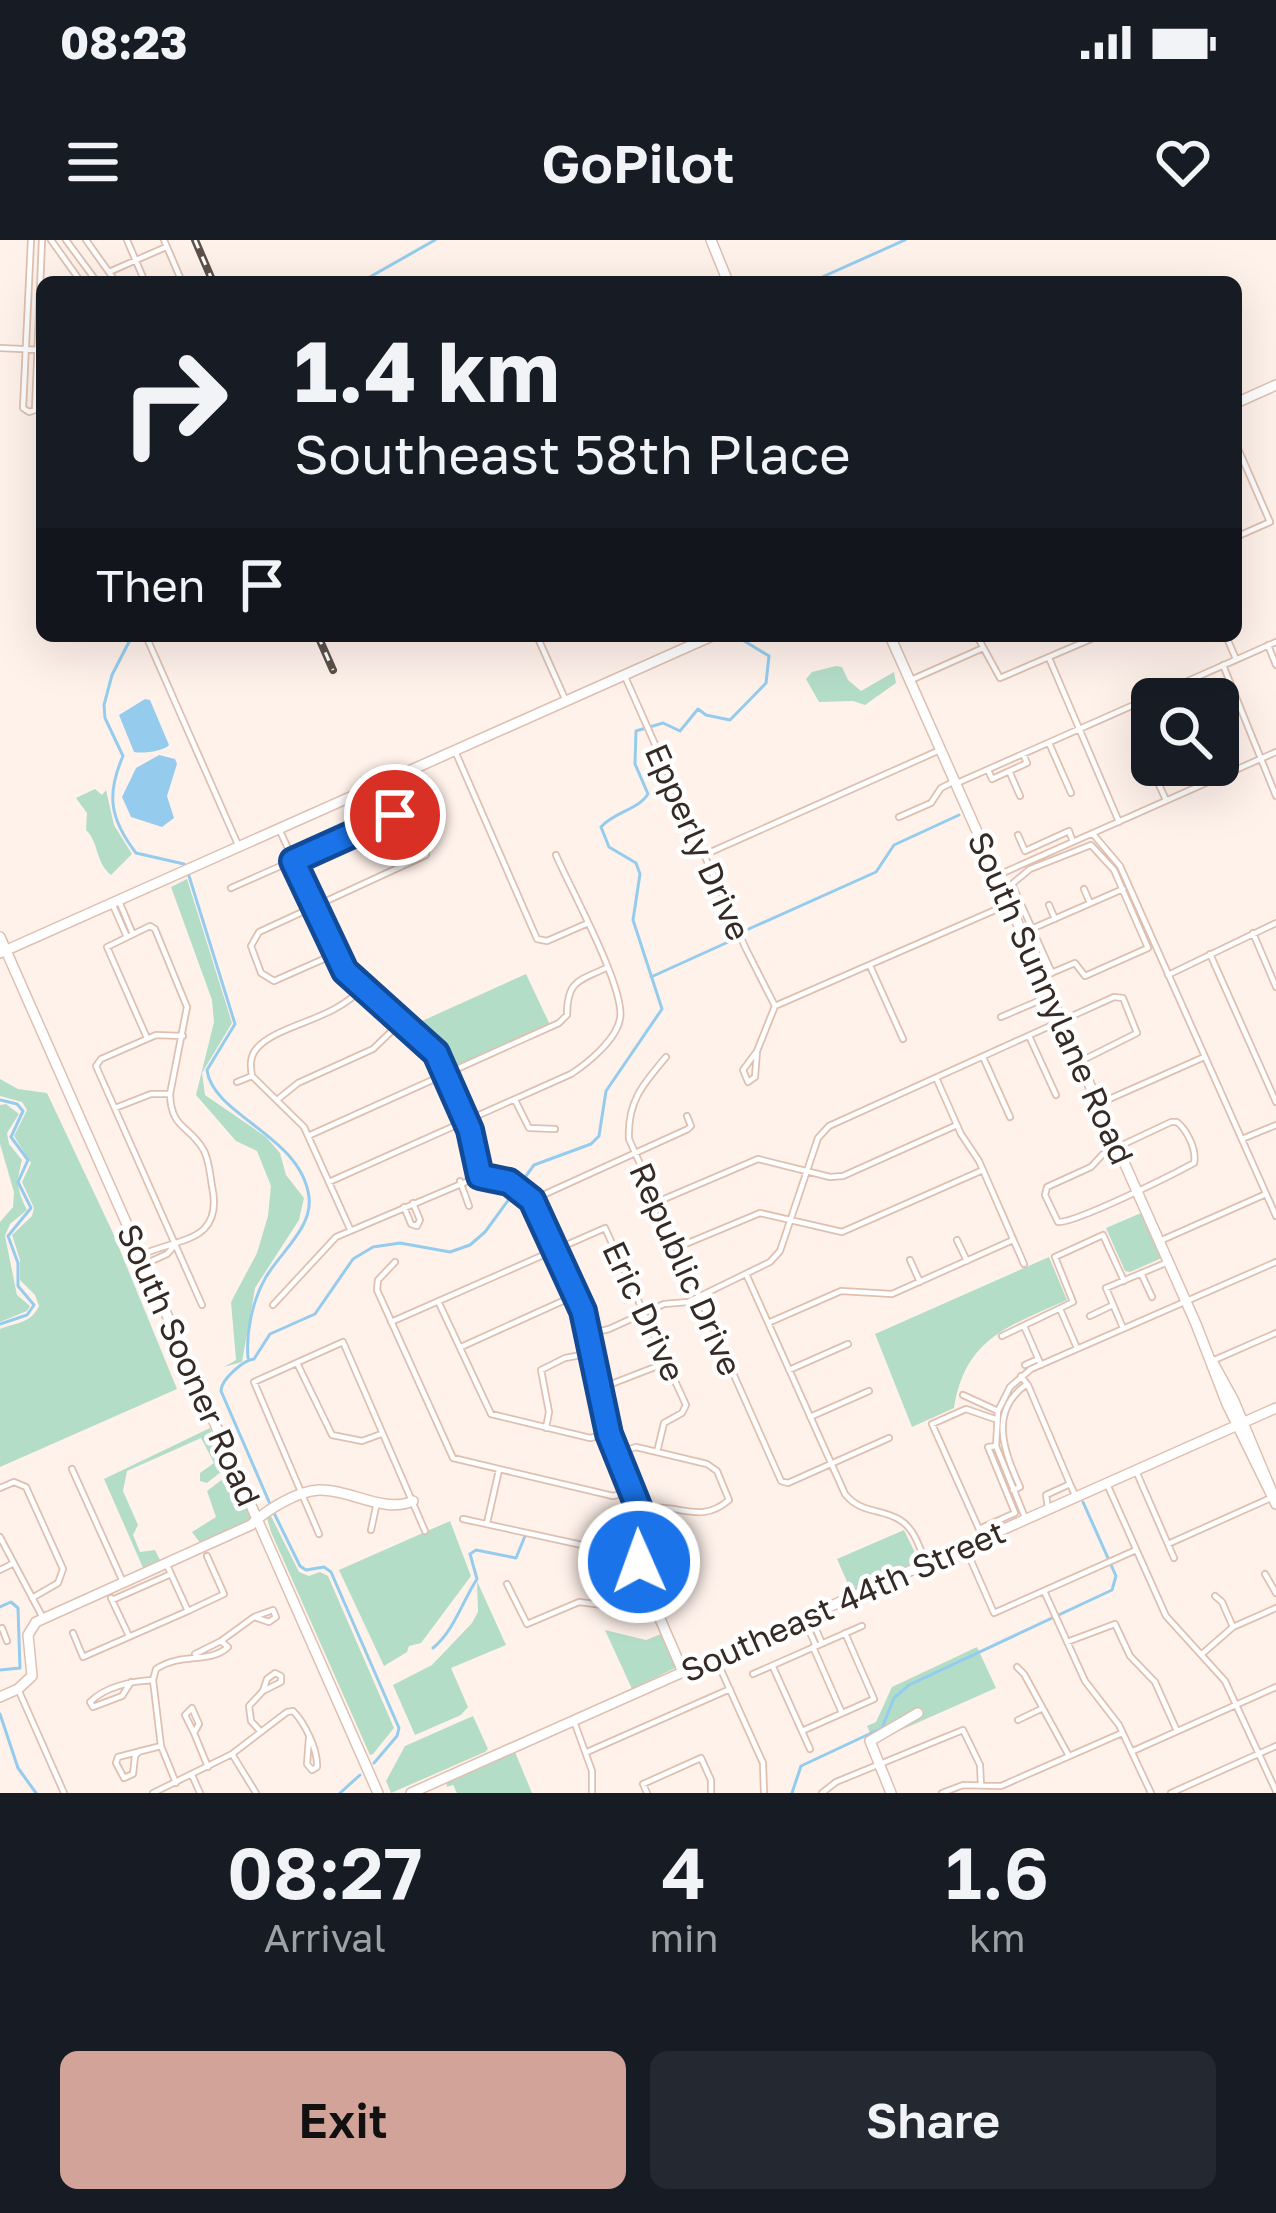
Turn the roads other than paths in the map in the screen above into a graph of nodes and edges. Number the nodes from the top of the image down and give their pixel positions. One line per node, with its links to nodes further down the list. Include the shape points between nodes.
1 (31, 240): 18 (street)
2 (46, 240): 10 (street); 11 (street)
3 (66, 240): 12 (street)
4 (86, 240): 9 (street)
5 (127, 240): 8 (street)
6 (711, 240): 16 (main road)
7 (165, 243): 8 (street); 15 (street)
8 (136, 260): 9 (street); 14 (street)
9 (109, 272): 13 (street)
10 (44, 276)
11 (76, 276)
12 (93, 276)
13 (112, 276)
14 (143, 276)
15 (179, 276)
16 (726, 276)
17 (0, 348): 18 (street)
18 (26, 350): 19 (street); 21 (street, via 23,408 35,410)
19 (36, 350)
20 (1276, 386): 22 (main road)
21 (36, 398)
22 (1242, 400)
23 (1242, 463): 24 (street, via 1270,522)
24 (1242, 534)
25 (1276, 641): 33 (street)
26 (149, 642): 65 (street)
27 (540, 642): 41 (street)
28 (698, 642): 39 (main road)
29 (893, 642): 40 (main road, South Sunnylane Road)
30 (980, 642): 34 (street)
31 (1085, 642): 35 (street)
32 (1229, 642): 36 (street)
33 (1268, 645): 36 (street); 38 (street)
34 (983, 648): 35 (street, via 1000,678); 40 (street)
35 (1049, 658): 42 (street)
36 (1236, 659): 37 (street)
37 (1222, 665): 42 (street); 48 (street)
38 (1276, 665)
39 (624, 675): 41 (main road); 68 (street, Epperly Drive)
40 (909, 681): 44 (main road, South Sunnylane Road)
41 (566, 701): 45 (main road)
42 (1081, 728): 43 (street); 60 (street)
43 (1049, 742): 47 (street); 55 (street)
44 (940, 750): 52 (main road, South Sunnylane Road); 68 (street)
45 (455, 751): 61 (main road); 82 (street, via 542,941)
46 (1276, 752): 48 (street)
47 (1023, 754): 50 (street); 51 (street, via 1028,763)
48 (1260, 759): 49 (street); 57 (street)
49 (1239, 768)
50 (988, 770): 51 (street, via 992,779); 52 (street)
51 (1010, 771): 56 (street)
52 (955, 783): 59 (street); 71 (main road, South Sunnylane Road)
53 (1160, 786): 58 (street)
54 (1199, 786): 58 (street)
55 (1071, 793)
56 (1020, 796)
57 (1276, 796)
58 (1166, 800): 60 (street)
59 (898, 817)
60 (1119, 821): 62 (street)
61 (279, 829): 65 (main road); 69 (street)
62 (1093, 833): 64 (street); 93 (street, via 1120,866)
63 (1018, 835): 66 (street)
64 (1070, 846): 66 (street, via 1069,831); 70 (street); 73 (street, via 1091,845)
65 (239, 847): 75 (main road)
66 (1025, 851): 70 (street)
67 (556, 855): 82 (street)
68 (704, 855): 97 (street, Epperly Drive)
69 (293, 861): 72 (street); 79 (street); 79 (street, via 400,813 421,822 429,851)
70 (1029, 864): 71 (street); 83 (street, via 1012,884)
71 (996, 876): 77 (main road, South Sunnylane Road)
72 (231, 888)
73 (1123, 889): 76 (street); 92 (street, via 1148,948 1085,976 1075,963)
74 (1084, 890): 76 (street)
75 (115, 902): 84 (street); 87 (main road)
76 (1090, 903): 80 (street)
77 (1009, 904): 83 (main road, South Sunnylane Road); 90 (street)
78 (1048, 905): 80 (street)
79 (314, 908): 89 (street); 89 (street, via 259,932 251,946 266,979)
80 (1055, 919): 83 (street)
81 (1276, 923): 85 (street)
82 (586, 924): 91 (street)
83 (1027, 931): 92 (main road, South Sunnylane Road)
84 (129, 933): 101 (street, via 152,926 185,999); 103 (street, via 107,945)
85 (1252, 933): 88 (street); 94 (street)
86 (0, 937): 87 (main road, South Sooner Road)
87 (3, 951): 152 (main road, South Sooner Road)
88 (1210, 954): 93 (street); 118 (street)
89 (335, 955): 95 (street)
90 (870, 965): 97 (street); 104 (street)
91 (608, 968): 110 (street, via 571,987 562,1022); 116 (street, via 617,1028 577,1070)
92 (1046, 975): 96 (main road, South Sunnylane Road)
93 (1168, 975): 108 (street)
94 (1276, 987)
95 (362, 988): 99 (street); 111 (street, via 342,1007 260,1046)
96 (1049, 996): 98 (street); 100 (main road, South Sunnylane Road)
97 (775, 1006): 105 (street)
98 (1001, 1017)
99 (402, 1021): 110 (street, via 433,1048); 117 (street, via 373,1049)
100 (1061, 1021): 102 (street); 109 (main road, South Sunnylane Road); 109 (street, via 1114,997 1126,1004 1137,1033)
101 (183, 1036): 103 (street); 114 (street)
102 (1030, 1036): 107 (street); 115 (street)
103 (147, 1038): 120 (street, via 96,1063)
104 (903, 1039)
105 (757, 1051)
106 (666, 1057): 130 (street, Republic Drive, via 632,1101)
107 (983, 1057): 112 (street); 122 (street)
108 (1204, 1057): 119 (street); 128 (street)
109 (1079, 1062): 119 (main road, South Sunnylane Road)
110 (445, 1074): 123 (street); 127 (street)
111 (252, 1076): 113 (street); 117 (street)
112 (936, 1078): 124 (street); 132 (street, via 829,1126)
113 (237, 1082)
114 (170, 1094): 120 (street); 149 (street, via 177,1123 204,1150 215,1202 206,1227)
115 (1056, 1095)
116 (515, 1100): 123 (street); 126 (street, via 529,1128)
117 (275, 1101): 127 (street)
118 (1276, 1102)
119 (1098, 1105): 129 (main road, South Sunnylane Road)
120 (115, 1108): 149 (street)
121 (687, 1116): 130 (street, via 688,1130)
122 (1010, 1117)
123 (466, 1121): 133 (street); 135 (street)
124 (957, 1125): 131 (street); 132 (street, via 843,1176)
125 (1276, 1125): 128 (street)
126 (555, 1130)
127 (308, 1136): 135 (street)
128 (1242, 1139): 137 (street)
129 (1117, 1147): 136 (main road, South Sunnylane Road); 136 (street, via 1177,1121 1194,1152 1194,1162); 136 (street, via 1047,1186 1045,1195 1066,1223)
130 (635, 1153): 138 (street); 140 (street, Republic Drive)
131 (983, 1170): 144 (street, via 842,1232); 147 (street)
132 (807, 1171): 140 (street, via 758,1159); 144 (street)
133 (480, 1176): 134 (street); 138 (street)
134 (460, 1181): 139 (street); 141 (street)
135 (329, 1182): 145 (street)
136 (1136, 1189): 148 (main road, South Sunnylane Road)
137 (1266, 1194): 143 (street); 148 (street)
138 (532, 1200): 150 (street)
139 (413, 1202): 142 (street); 142 (street, via 417,1226)
140 (657, 1202): 151 (street, Republic Drive)
141 (469, 1205)
142 (404, 1207): 145 (street)
143 (1276, 1216)
144 (790, 1220): 151 (street, via 760,1213); 160 (street, via 775,1258)
145 (350, 1229): 169 (street)
146 (957, 1240): 154 (street)
147 (1013, 1240): 154 (street); 158 (street)
148 (1159, 1242): 156 (main road, South Sunnylane Road)
149 (175, 1245): 152 (street); 168 (street)
150 (556, 1248): 163 (street); 166 (street); 172 (street, Eric Drive, via 605,1228)
151 (676, 1248): 164 (street, Republic Drive)
152 (143, 1259): 226 (main road, South Sooner Road)
153 (910, 1260): 162 (street)
154 (967, 1261): 162 (street)
155 (395, 1262): 174 (street, via 376,1286)
156 (1168, 1262): 159 (street); 167 (main road, South Sunnylane Road)
157 (1276, 1262): 167 (street)
158 (1024, 1264)
159 (1142, 1273): 161 (street); 165 (street)
160 (746, 1275): 164 (street); 175 (street)
161 (1124, 1280): 170 (street, via 1106,1288); 171 (street, via 1103,1235 1055,1257 1074,1299)
162 (920, 1282): 175 (street, via 884,1296 841,1292)
163 (576, 1295): 179 (street); 182 (street)
164 (699, 1297): 172 (street); 208 (street, Republic Drive, via 783,1483)
165 (1152, 1297)
166 (438, 1301): 174 (street); 182 (street)
167 (1186, 1301): 177 (street); 185 (main road, South Sunnylane Road)
168 (202, 1305)
169 (273, 1305)
170 (1113, 1305): 173 (street); 177 (street)
171 (1060, 1310): 176 (street); 183 (street)
172 (646, 1312): 179 (street); 186 (street, Eric Drive)
173 (1090, 1316)
174 (391, 1322): 210 (street, via 456,1460)
175 (768, 1323): 190 (street)
176 (1024, 1326): 180 (street); 187 (street)
177 (1124, 1328): 183 (street)
178 (1276, 1333): 185 (street)
179 (588, 1334): 184 (main road)
180 (1001, 1336)
181 (848, 1344): 190 (street)
182 (459, 1347): 201 (street, via 490,1413)
183 (1077, 1349): 187 (street)
184 (592, 1353): 193 (main road); 201 (street, via 541,1370)
185 (1212, 1361): 200 (main road, South Sunnylane Road)
186 (668, 1362): 193 (street); 206 (street, Eric Drive, via 686,1406 664,1423)
187 (1040, 1362): 189 (street); 191 (street)
188 (297, 1363): 202 (street, via 332,1435 362,1441); 202 (street, via 343,1342); 218 (street, via 254,1382)
189 (1025, 1365)
190 (789, 1370): 198 (street)
191 (1021, 1376): 192 (street); 197 (street)
192 (1027, 1384): 213 (street); 217 (street, via 1007,1405 1002,1426 1020,1486)
193 (599, 1388): 203 (main road)
194 (868, 1391): 198 (street)
195 (963, 1395): 197 (street)
196 (1276, 1408): 200 (main road, Southeast 44th Street)
197 (998, 1411): 199 (street)
198 (810, 1417): 208 (street)
199 (995, 1419): 205 (street); 233 (street, via 966,1408 932,1424)
200 (1240, 1424): 211 (main road, Southeast 44th Street); 212 (main road, South Sunnylane Road)
201 (546, 1428): 203 (street)
202 (383, 1433): 220 (street)
203 (609, 1434): 207 (main road)
204 (889, 1438): 208 (street)
205 (996, 1446): 217 (street); 223 (street, via 988,1447)
206 (657, 1452): 207 (street); 225 (street, via 712,1466 728,1502 704,1514 662,1506)
207 (617, 1453): 216 (main road)
208 (831, 1464): 242 (street, via 852,1503 901,1520)
209 (72, 1469): 246 (street)
210 (499, 1470): 216 (street, via 613,1496); 229 (street)
211 (1136, 1471): 214 (main road, Southeast 44th Street); 235 (street)
212 (1270, 1483): 221 (main road, South Sunnylane Road)
213 (1070, 1484): 219 (street); 224 (street, via 1046,1495)
214 (1107, 1484): 219 (main road, Southeast 44th Street); 237 (street)
215 (0, 1488): 252 (street, via 28,1490 63,1569 61,1581)
216 (633, 1490): 225 (main road)
217 (1013, 1490): 223 (street)
218 (302, 1496): 222 (main road, via 322,1490); 226 (main road); 232 (street)
219 (1076, 1498): 224 (main road, Southeast 44th Street)
220 (413, 1501): 222 (main road); 231 (street)
221 (1275, 1501): 235 (street)
222 (377, 1502): 230 (street)
223 (1016, 1504): 228 (street); 233 (street)
224 (1049, 1510): 228 (main road, Southeast 44th Street)
225 (640, 1511): 238 (main road)
226 (257, 1519): 243 (main road); 313 (main road, South Sooner Road)
227 (463, 1519): 229 (street)
228 (1026, 1520): 233 (main road, Southeast 44th Street)
229 (487, 1523): 238 (street)
230 (371, 1530)
231 (425, 1531)
232 (319, 1534)
233 (981, 1534): 236 (main road, Southeast 44th Street)
234 (0, 1537): 241 (street)
235 (1168, 1544): 240 (street)
236 (965, 1547): 242 (main road, Southeast 44th Street); 248 (street, via 994,1613)
237 (1136, 1550): 248 (street); 268 (street, via 1166,1616)
238 (639, 1552): 253 (main road)
239 (207, 1556): 255 (street, via 224,1594)
240 (1174, 1558)
241 (13, 1564): 244 (street); 252 (street)
242 (926, 1564): 257 (main road, Southeast 44th Street)
243 (169, 1568): 246 (main road); 250 (street); 255 (street)
244 (0, 1570)
245 (1265, 1574): 249 (street)
246 (123, 1582): 250 (main road)
247 (507, 1584): 253 (street, via 527,1624 579,1602)
248 (1044, 1592): 265 (street)
249 (1276, 1593)
250 (110, 1595): 258 (main road); 263 (street)
251 (1214, 1596): 260 (street)
252 (32, 1598): 258 (street)
253 (646, 1606): 272 (main road)
254 (1276, 1608): 260 (street)
255 (188, 1611): 263 (street)
256 (254, 1617): 264 (street)
257 (807, 1617): 266 (street); 269 (main road, Southeast 44th Street)
258 (43, 1618): 277 (main road, via 31,1627 32,1676)
259 (862, 1626): 261 (street)
260 (1233, 1627): 268 (street)
261 (845, 1633): 266 (street); 283 (street, via 874,1699)
262 (73, 1634): 263 (street, via 83,1657)
263 (129, 1636)
264 (221, 1641): 267 (street); 267 (street, via 228,1646 220,1654)
265 (1067, 1642): 288 (street, via 1114,1624); 291 (street)
266 (817, 1645): 270 (street); 283 (street)
267 (194, 1654): 274 (street, via 160,1666)
268 (1202, 1654): 281 (street)
269 (716, 1658): 272 (main road, Southeast 44th Street); 278 (street)
270 (772, 1665): 273 (street); 287 (street)
271 (1016, 1667): 282 (street)
272 (683, 1672): 286 (main road, Southeast 44th Street)
273 (753, 1674)
274 (153, 1680): 275 (street); 293 (street)
275 (131, 1682): 275 (street, via 92,1698 93,1707 122,1696)
276 (1276, 1687): 281 (street)
277 (18, 1689): 280 (main road); 309 (street)
278 (730, 1689): 297 (street); 318 (street, via 764,1763)
279 (263, 1691): 289 (street, via 248,1710)
280 (0, 1697)
281 (1237, 1705): 288 (street); 300 (street)
282 (1041, 1709): 285 (street); 301 (street)
283 (842, 1713): 287 (street)
284 (918, 1713): 302 (main road, via 871,1741)
285 (1018, 1720)
286 (573, 1721): 297 (street); 314 (main road, Southeast 44th Street)
287 (802, 1731): 295 (street)
288 (1178, 1731): 298 (street)
289 (261, 1732): 292 (street, via 293,1712); 299 (street)
290 (194, 1733): 303 (street)
291 (1122, 1733): 298 (street); 301 (street)
292 (309, 1738)
293 (161, 1746): 296 (street); 305 (street)
294 (1276, 1746): 300 (street)
295 (810, 1749)
296 (140, 1751): 296 (street, via 116,1759 124,1778 133,1774)
297 (587, 1752): 315 (street)
298 (1131, 1752): 321 (street)
299 (232, 1754): 303 (street); 312 (street)
300 (1259, 1754): 307 (street); 322 (street)
301 (1070, 1756): 306 (street, via 1001,1786)
302 (878, 1765): 306 (street, via 963,1730); 319 (street); 320 (main road)
303 (208, 1767): 304 (street)
304 (192, 1775): 305 (street); 311 (street)
305 (176, 1783): 310 (street)
306 (981, 1785): 308 (street)
307 (1276, 1791)
308 (946, 1792)
309 (64, 1793)
310 (153, 1793)
311 (200, 1793)
312 (256, 1793)
313 (378, 1793)
314 (411, 1793)
315 (592, 1793)
316 (647, 1793): 317 (street, via 643,1784 701,1758)
317 (711, 1793)
318 (764, 1793)
319 (822, 1793)
320 (891, 1793)
321 (1151, 1793)
322 (1171, 1793)

